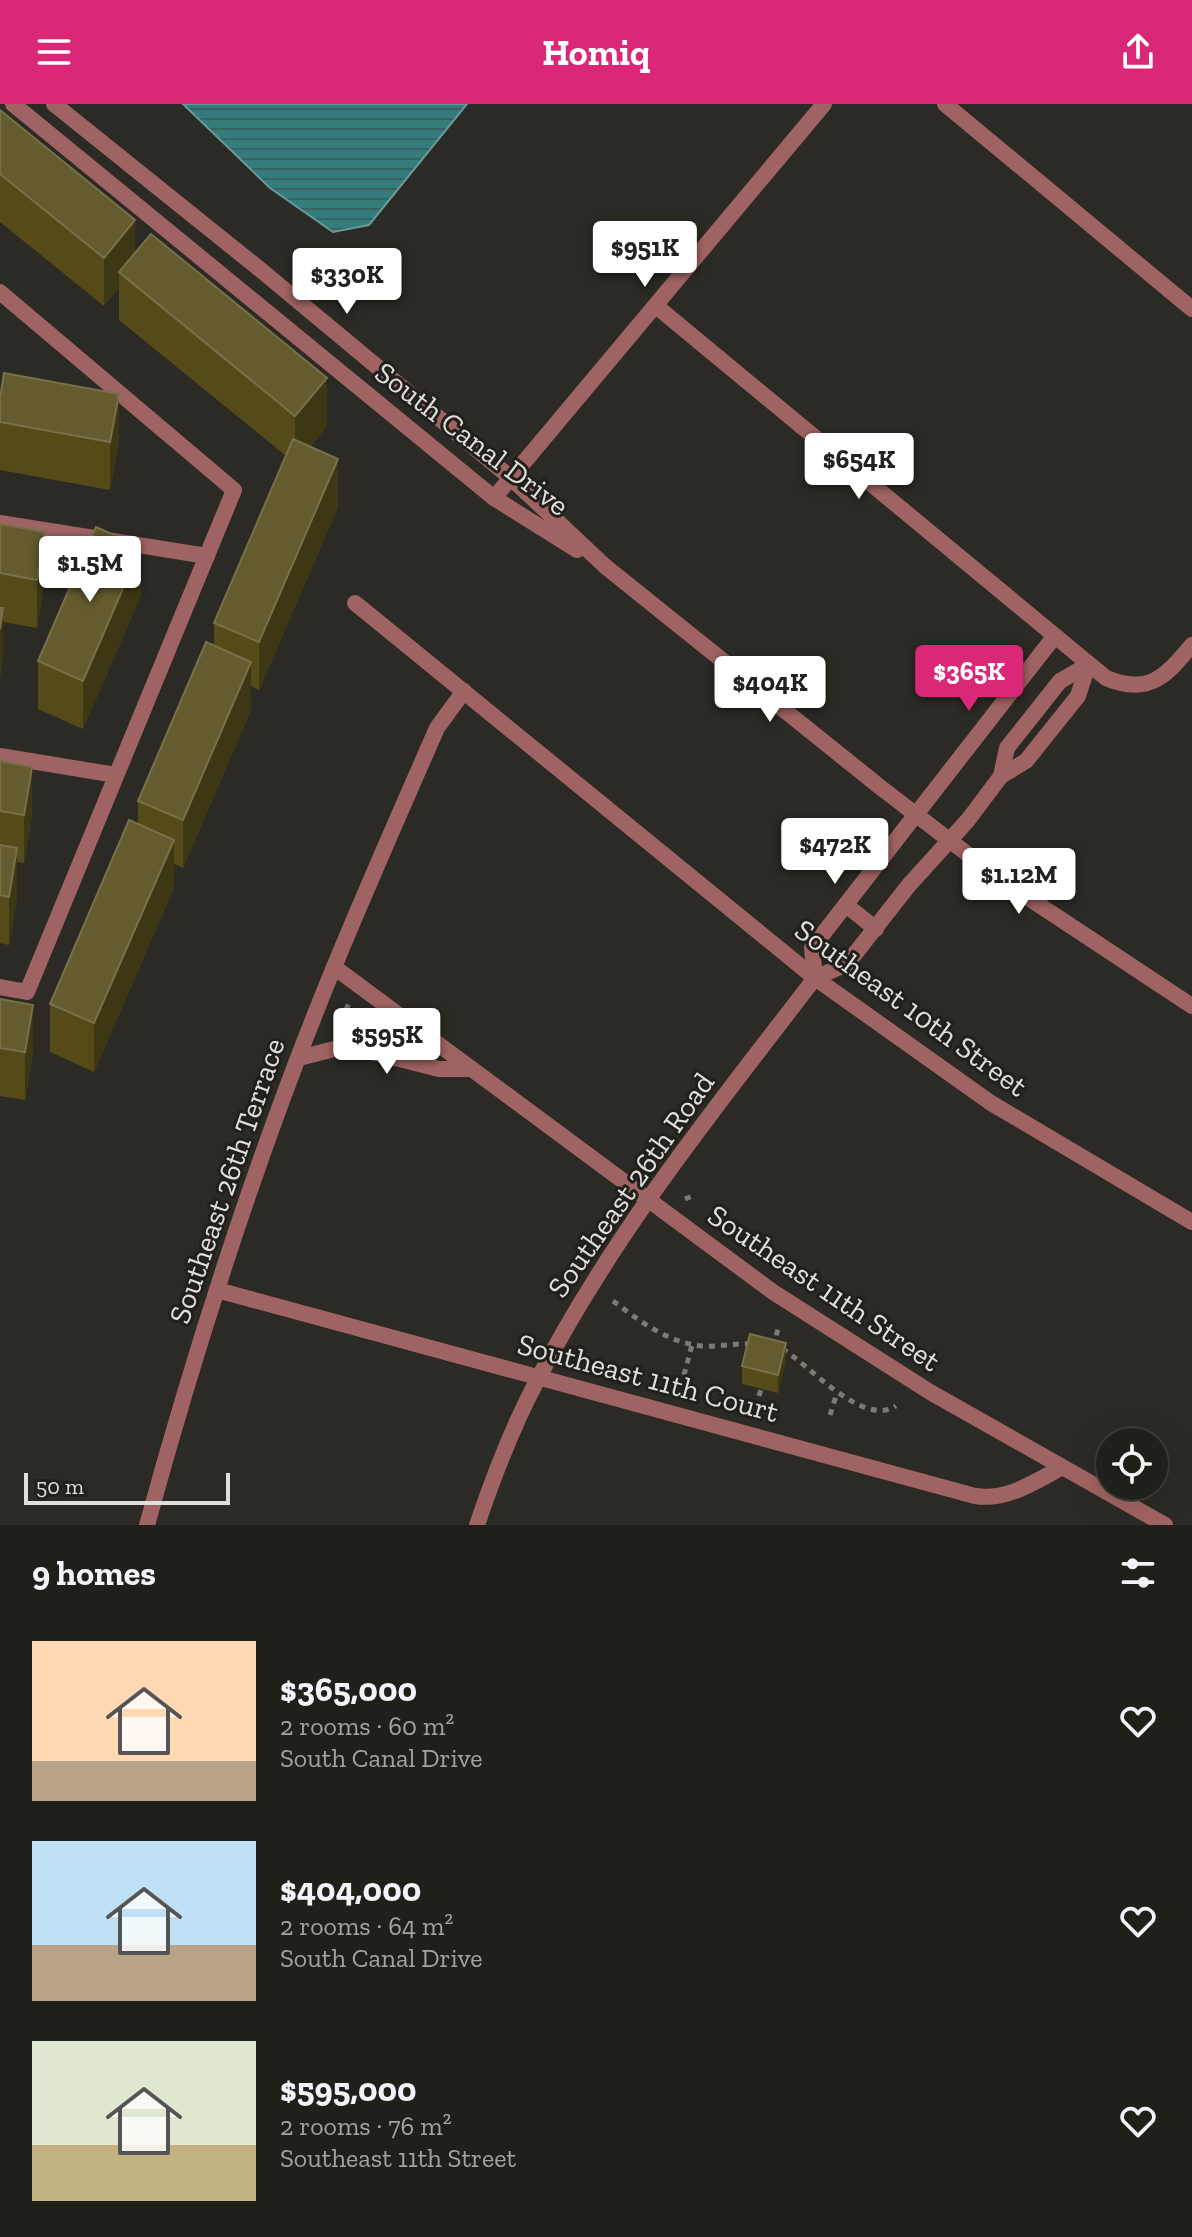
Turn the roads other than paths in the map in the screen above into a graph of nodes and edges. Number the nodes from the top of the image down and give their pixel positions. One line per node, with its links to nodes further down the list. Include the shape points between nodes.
1 (13, 104): 9 (street, South Canal Drive)
2 (54, 104): 8 (street, South Canal Drive)
3 (824, 104): 6 (street)
4 (945, 104): 7 (street)
5 (0, 292): 11 (street, via 234,490)
6 (656, 306): 8 (street); 14 (street)
7 (1192, 309)
8 (511, 478): 9 (street); 12 (street, South Canal Drive)
9 (494, 498): 12 (street, South Canal Drive)
10 (0, 523): 11 (street)
11 (207, 556): 19 (street)
12 (606, 567): 20 (street, South Canal Drive)
13 (355, 603): 17 (street, Southeast 10th Street)
14 (1054, 637): 16 (street); 20 (street)
15 (1192, 645): 16 (street, via 1165,675 1135,686 1106,678)
16 (1088, 665): 21 (street, Southeast 26th Road, via 1078,696 1026,761 1001,776)
17 (464, 691): 24 (street, Southeast 26th Terrace, via 437,728); 25 (street, Southeast 10th Street)
18 (0, 756): 19 (street)
19 (116, 775): 26 (street, via 27,992)
20 (916, 814): 21 (street, South Canal Drive); 22 (street)
21 (949, 841): 23 (street, Southeast 26th Road); 27 (street, South Canal Drive)
22 (846, 905): 23 (street); 25 (street, via 812,948)
23 (876, 929): 25 (street, Southeast 26th Road, via 847,964)
24 (334, 967): 28 (street, Southeast 26th Terrace); 29 (street, Southeast 11th Street)
25 (815, 978): 30 (street, Southeast 26th Road); 31 (street, Southeast 10th Street, via 991,1103)
26 (0, 987)
27 (1192, 1006)
28 (299, 1058): 29 (street, via 352,1047 439,1069); 32 (street, Southeast 26th Terrace)
29 (471, 1069): 30 (street, Southeast 11th Street)
30 (647, 1200): 33 (street, Southeast 26th Road); 34 (street, Southeast 11th Street, via 819,1323)
31 (1192, 1222)
32 (217, 1290): 33 (street, Southeast 11th Court); 35 (street, Southeast 26th Terrace)
33 (538, 1379): 34 (street, Southeast 11th Court, via 975,1496 1010,1494); 36 (street, Southeast 26th Road)
34 (1061, 1468): 37 (street, Southeast 11th Street)
35 (147, 1525)
36 (477, 1525)
37 (1165, 1525)

